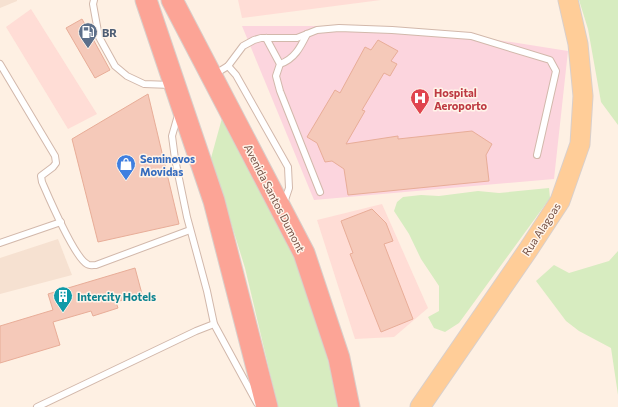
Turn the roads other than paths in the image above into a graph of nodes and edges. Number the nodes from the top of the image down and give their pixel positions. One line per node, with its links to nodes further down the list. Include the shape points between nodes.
1 (146, 0): 10 (highway)
2 (172, 0): 9 (highway, Avenida Santos Dumont)
3 (568, 0): 21 (main road, Rua Alagoas, via 578,44 583,96 580,144 560,201)
4 (93, 1): 10 (lane, via 99,37 115,66 127,76 144,84)
5 (307, 34): 6 (lane, via 297,38); 8 (lane, via 298,51); 11 (lane, via 317,30 339,28 472,36 550,60 556,71)
6 (266, 38): 8 (lane); 9 (lane, via 254,40 243,46)
7 (0, 64): 13 (lane, via 56,156 53,168 41,176)
8 (280, 64): 12 (lane, via 276,76 280,91)
9 (220, 71): 20 (highway, Avenida Santos Dumont, via 304,253 339,358)
10 (178, 95): 14 (lane, via 172,136); 19 (highway, via 214,201)
11 (537, 155)
12 (320, 192)
13 (61, 222): 14 (lane, via 75,250 88,265 96,265); 15 (lane)
14 (190, 230): 16 (lane)
15 (0, 243)
16 (214, 324): 17 (lane); 18 (lane)
17 (37, 407)
18 (260, 407)
19 (267, 407)
20 (349, 407)
21 (420, 407)

